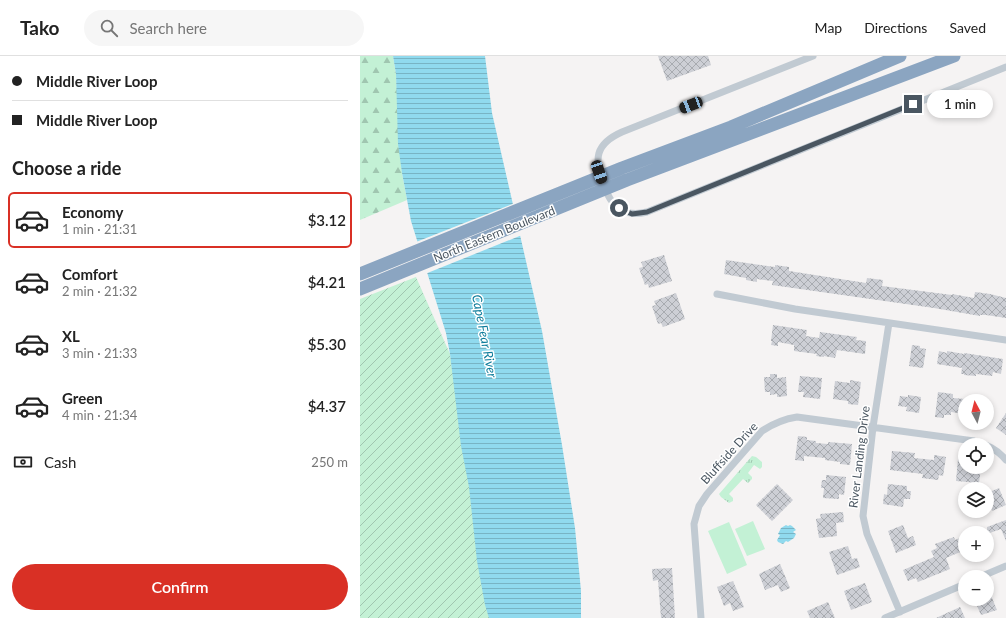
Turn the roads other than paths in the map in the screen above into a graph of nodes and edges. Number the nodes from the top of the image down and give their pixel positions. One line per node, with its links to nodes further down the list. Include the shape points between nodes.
1 (813, 56): 4 (street, via 611,137 600,152 597,164 611,202 629,213 647,212)
2 (900, 56): 5 (highway, North Eastern Boulevard, via 731,127 622,168)
3 (954, 56): 6 (highway, North Eastern Boulevard, via 627,180)
4 (1006, 67)
5 (360, 274)
6 (360, 289)
7 (717, 294): 8 (street)
8 (889, 323): 9 (street); 10 (street, River Landing Drive)
9 (1006, 340)
10 (874, 427): 11 (street, Bluffside Drive, via 974,441 989,446); 15 (street, River Landing Drive, via 863,516 867,534); 16 (street, Bluffside Drive, via 797,417 773,424 749,445 707,494 696,514 694,524)
11 (1006, 460)
12 (1006, 566): 13 (street)
13 (994, 571)
14 (958, 587): 15 (street)
15 (900, 612): 17 (street)
16 (701, 618)
17 (885, 618)

